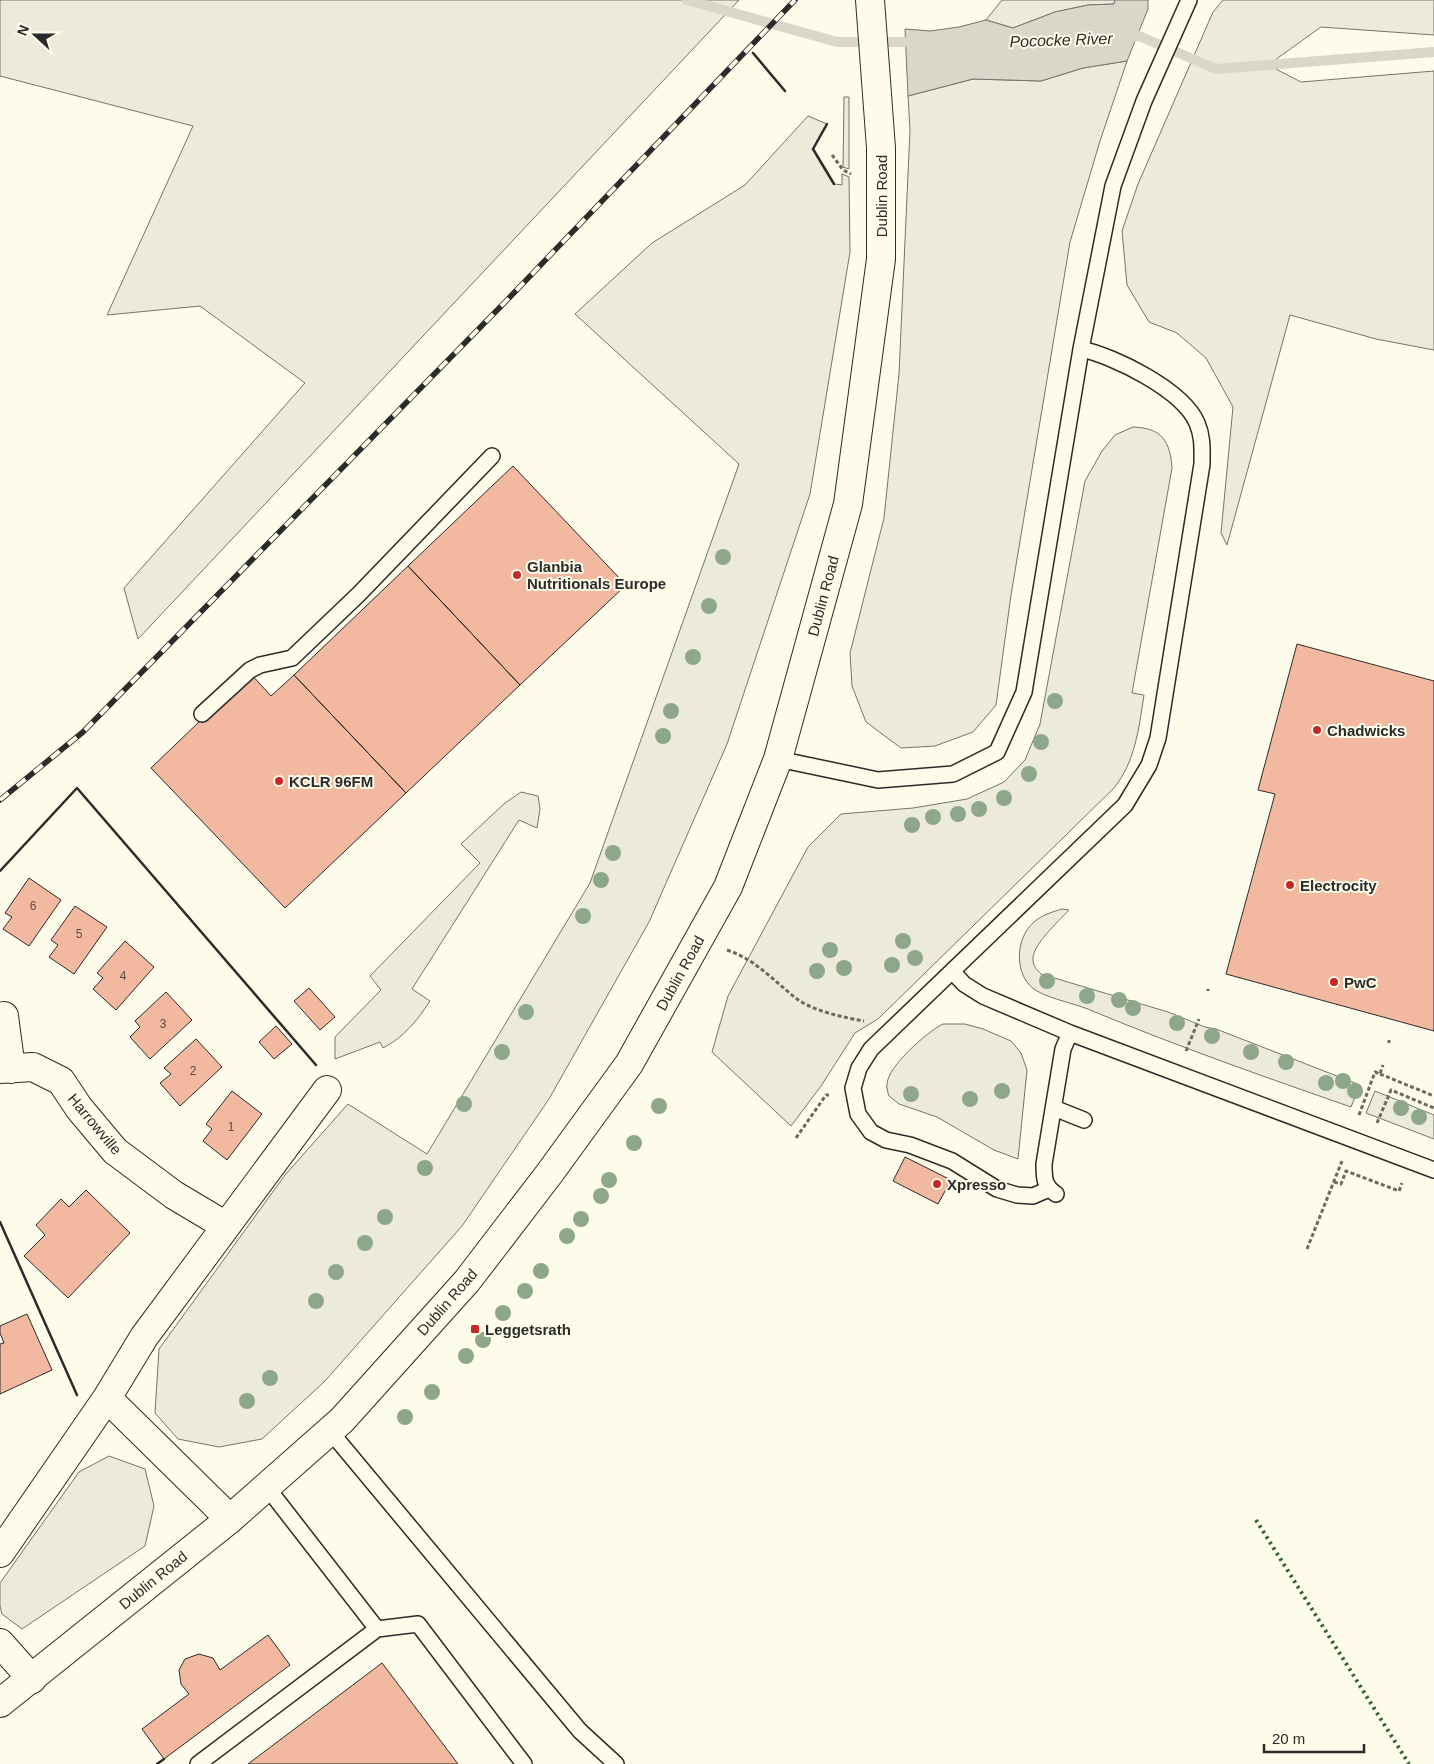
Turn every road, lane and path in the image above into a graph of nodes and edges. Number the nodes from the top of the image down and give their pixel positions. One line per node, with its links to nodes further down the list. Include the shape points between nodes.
1 (1189, 0): 5 (lane, via 1144,101 1113,186)
2 (870, 2): 8 (main road, Dublin Road, via 881,148 882,259 848,504)
3 (832, 154): 4 (path)
4 (847, 172)
5 (1081, 349): 8 (lane, via 1024,692 997,752 953,774 878,780); 10 (lane, via 1097,352 1151,379 1188,410 1196,420 1202,439 1202,464 1158,738 1149,765 1125,805)
6 (492, 456): 7 (lane, via 360,594 292,658 250,670)
7 (202, 714)
8 (778, 759): 9 (main road, Dublin Road, via 728,887)
9 (697, 941): 13 (path, via 730,951 765,972 799,1000 825,1012); 35 (main road, Dublin Road, via 629,1064 549,1174 467,1281)
10 (952, 972): 13 (lane); 14 (lane, via 983,996)
11 (4, 1016): 17 (main road, Harrowville)
12 (1199, 1020): 15 (path)
13 (894, 1027): 19 (lane, via 871,1049 859,1068)
14 (1070, 1033): 22 (lane, via 1064,1049); 29 (lane)
15 (1188, 1048)
16 (1383, 1064): 18 (path)
17 (6, 1069): 32 (main road, Harrowville, via 33,1067 60,1081 115,1152 174,1195)
18 (1380, 1074): 21 (path); 25 (path, via 1375,1072)
19 (853, 1088): 22 (lane, via 858,1114 871,1132 952,1161 997,1188 1016,1195 1053,1192 1043,1179); 27 (path, via 826,1095)
20 (327, 1090): 32 (main road)
21 (1434, 1096)
22 (1054, 1108): 24 (lane)
23 (1434, 1108): 26 (path, via 1391,1090)
24 (1084, 1120)
25 (1356, 1122)
26 (1377, 1123)
27 (796, 1138)
28 (1339, 1166): 30 (path)
29 (1434, 1170)
30 (1333, 1182): 31 (path, via 1341,1184 1346,1171 1399,1191); 33 (path)
31 (1402, 1183)
32 (226, 1226): 34 (main road, via 144,1338)
33 (1307, 1249)
34 (107, 1398): 37 (main road); 38 (main road)
35 (330, 1431): 36 (main road, Dublin Road); 45 (lane, via 580,1731)
36 (266, 1486): 37 (main road, Dublin Road); 39 (lane)
37 (230, 1519): 41 (main road, Dublin Road)
38 (0, 1553)
39 (377, 1629): 43 (lane); 44 (lane, via 418,1624)
40 (0, 1643): 41 (main road)
41 (32, 1679): 42 (main road, Dublin Road)
42 (0, 1704)
43 (198, 1764)
44 (524, 1764)
45 (616, 1764)

